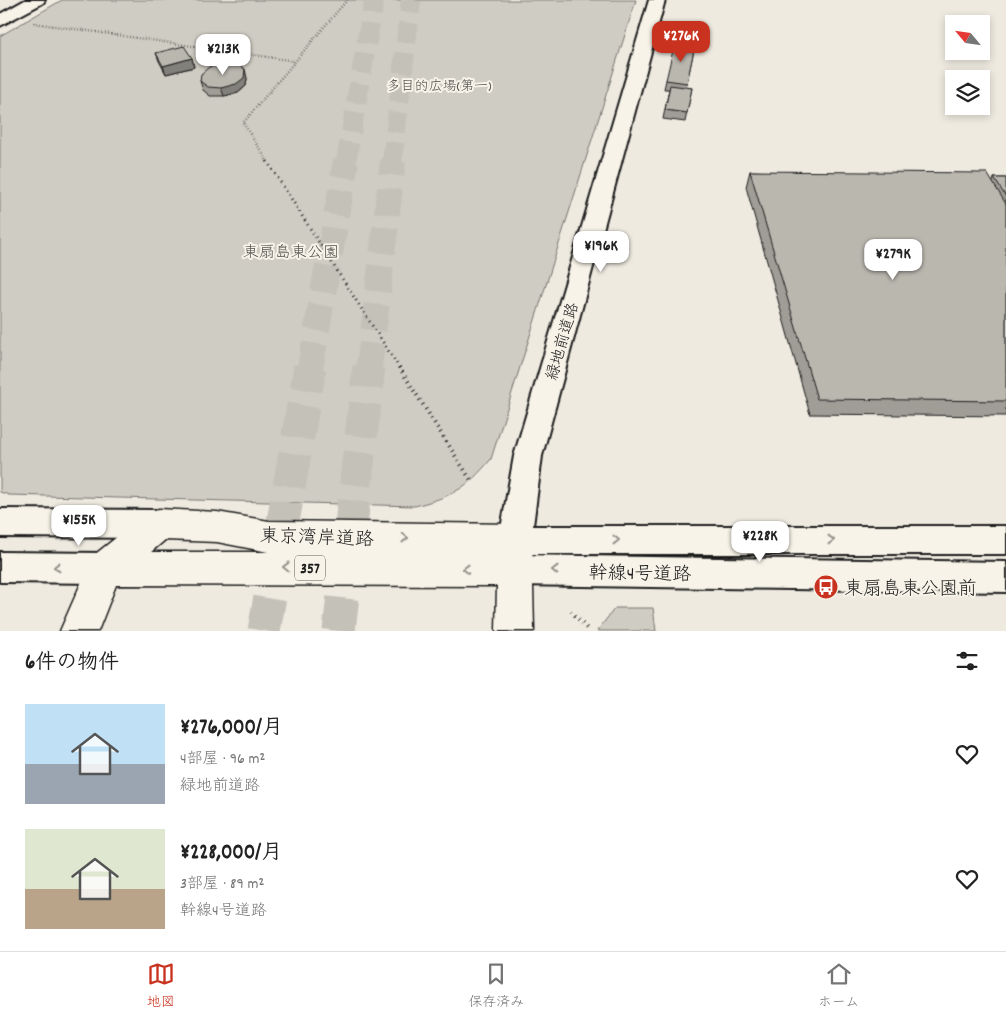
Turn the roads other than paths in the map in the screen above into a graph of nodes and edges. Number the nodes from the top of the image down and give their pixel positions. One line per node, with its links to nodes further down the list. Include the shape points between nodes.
1 (37, 0): 3 (street)
2 (657, 0): 9 (street, 緑地前道路, via 528,456)
3 (2, 20)
4 (0, 506): 7 (street, via 30,512)
5 (0, 523): 7 (street)
6 (159, 524): 7 (street); 9 (highway, 東京湾岸道路 / 357, one-way to 9, via 217,527 269,537); 11 (highway)
7 (44, 525)
8 (1006, 540): 9 (street, 幹線4号道路, one-way to 8)
9 (515, 555): 11 (highway, 東京湾岸道路 / 357, one-way to 11); 12 (street, 幹線4号道路, one-way to 9); 14 (highway)
10 (0, 567): 11 (street, one-way to 10)
11 (106, 568): 13 (highway)
12 (1006, 577)
13 (79, 631)
14 (515, 631)

